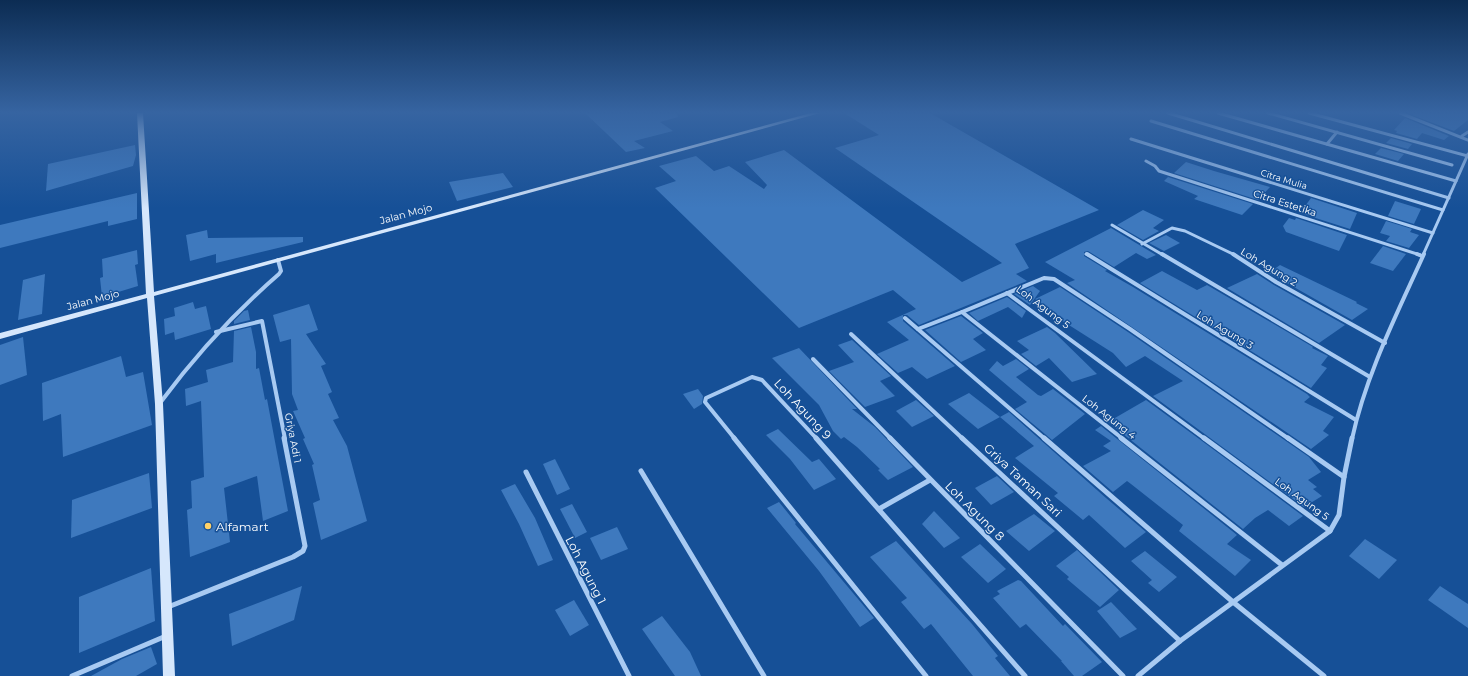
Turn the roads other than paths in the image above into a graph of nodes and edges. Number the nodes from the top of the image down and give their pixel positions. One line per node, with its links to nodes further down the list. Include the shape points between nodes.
1 (142, 145): 22 (street)
2 (702, 145): 20 (street, Jalan Mojo)
3 (1149, 145): 16 (street, Citra Mulia)
4 (1228, 145): 14 (street)
5 (1272, 145): 13 (street)
6 (1329, 145): 12 (street)
7 (1381, 145): 11 (street)
8 (1428, 145): 9 (street)
9 (1468, 155): 12 (street)
10 (1146, 161): 19 (street, Citra Estetika, via 1159,171)
11 (1452, 165)
12 (1456, 181): 13 (street)
13 (1449, 198): 14 (street)
14 (1443, 210): 16 (street)
15 (1112, 225): 17 (street)
16 (1433, 232): 19 (street)
17 (1142, 244): 29 (street, Loh Agung 2, via 1172,228 1185,231 1241,258 1276,282); 31 (street)
18 (1086, 254): 33 (street, Loh Agung 3)
19 (1422, 256): 29 (street)
20 (278, 261): 22 (street, Jalan Mojo); 26 (street, via 281,268 279,274)
21 (1007, 293): 23 (street); 36 (street, Loh Agung 5, via 1044,278 1054,279); 39 (street, Loh Agung 5)
22 (150, 295): 28 (street, Jalan Mojo); 32 (street)
23 (962, 312): 25 (street); 40 (street, Loh Agung 4)
24 (905, 318): 25 (street)
25 (918, 329): 41 (street)
26 (216, 332): 32 (street, via 188,364); 42 (street, Griya Adi 1, via 262,321 305,546 303,551 292,557)
27 (851, 334): 44 (street, Griya Taman Sari)
28 (0, 336)
29 (1385, 343): 31 (street)
30 (813, 359): 37 (street, Loh Agung 8)
31 (1370, 377): 33 (street)
32 (159, 404): 42 (street)
33 (1356, 420): 36 (street)
34 (526, 472): 47 (street, Loh Agung 1)
35 (641, 472): 48 (street)
36 (1344, 477): 39 (street, via 1339,515)
37 (930, 480): 38 (street); 51 (street, Loh Agung 8)
38 (879, 509): 49 (street, Loh Agung 9, via 759,378 752,377 706,398 705,402); 50 (street, Loh Agung 9)
39 (1330, 531): 40 (street)
40 (1282, 565): 41 (street)
41 (1233, 602): 44 (street); 53 (street)
42 (167, 607): 43 (street)
43 (167, 635): 45 (street); 46 (street)
44 (1180, 641): 52 (street)
45 (72, 676)
46 (169, 676)
47 (629, 676)
48 (764, 676)
49 (926, 676)
50 (1025, 676)
51 (1123, 676)
52 (1138, 676)
53 (1324, 676)

